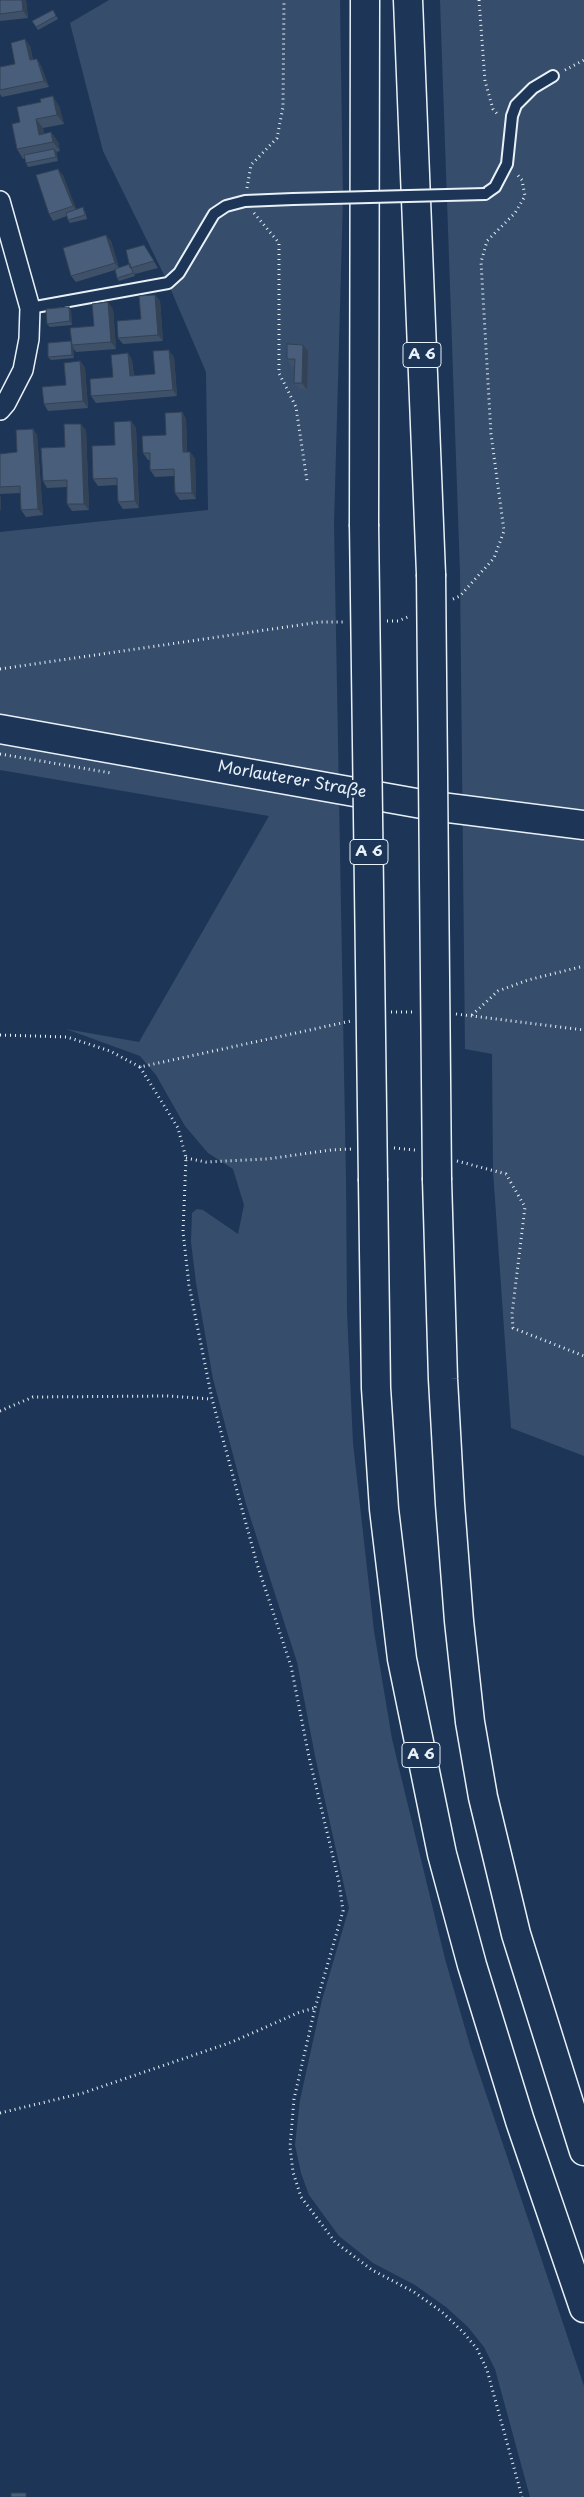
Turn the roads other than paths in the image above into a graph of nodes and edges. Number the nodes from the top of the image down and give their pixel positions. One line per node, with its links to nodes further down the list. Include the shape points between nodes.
1 (365, 0): 10 (main road, A 6, bridge, via 364,524 376,1388 384,1509 402,1659 442,1854 520,2121)
2 (408, 0): 9 (main road, A 6, bridge, via 431,574 437,1180 443,1379 459,1621 470,1722 503,1883 536,2003)
3 (553, 76): 5 (lane, bridge, via 533,88 516,105 507,164 495,187 485,194 244,201 226,206 214,214 178,273 168,283)
4 (0, 201): 5 (street)
5 (30, 308): 6 (street, via 29,339 22,370)
6 (0, 410)
7 (0, 729): 8 (main road, Morlauterer Straße, via 433,806)
8 (584, 825)
9 (584, 2151)
10 (584, 2308)

